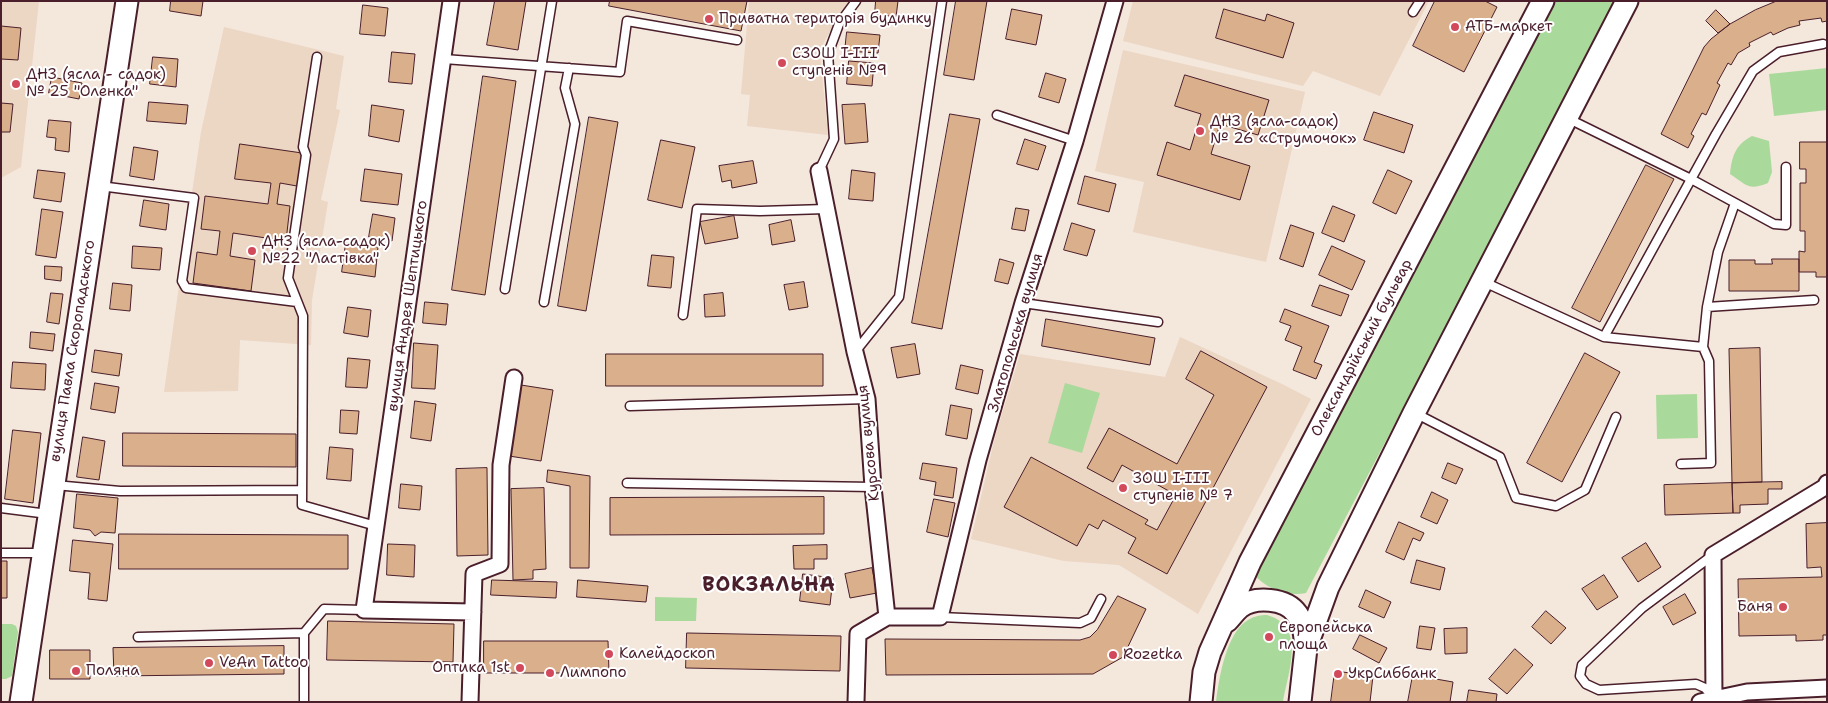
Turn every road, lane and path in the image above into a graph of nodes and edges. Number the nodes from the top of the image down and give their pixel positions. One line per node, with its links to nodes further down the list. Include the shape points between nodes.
1 (127, 1): 23 (main road, вулиця Павла Скоропадського)
2 (451, 1): 14 (street, вулиця Андрея Шептицького)
3 (552, 1): 15 (lane)
4 (856, 1): 21 (lane, via 839,24 828,54 834,139)
5 (942, 1): 37 (lane, via 898,297)
6 (1115, 1): 19 (street, Златопольська вулиця)
7 (1420, 1): 10 (lane)
8 (1543, 1): 60 (main road, Олександрійський бульвар, via 1257,548)
9 (1627, 1): 18 (main road)
10 (1413, 12)
11 (737, 40): 16 (lane, via 627,21 620,72)
12 (1823, 44): 22 (lane, via 1779,52 1753,72)
13 (317, 57): 29 (lane, via 288,278)
14 (444, 59): 15 (lane); 51 (street, вулиця Андрея Шептицького)
15 (542, 66): 16 (lane); 27 (lane)
16 (569, 68): 30 (lane, via 565,88 575,124)
17 (997, 115): 19 (lane)
18 (1567, 118): 22 (lane); 26 (main road)
19 (1074, 142): 31 (street, Златопольська вулиця)
20 (1786, 167): 24 (lane, via 1786,225 1774,224)
21 (819, 171): 25 (street, Курсова вулиця)
22 (1691, 179): 24 (lane); 35 (lane)
23 (98, 186): 29 (lane, via 194,198 182,281 186,288); 46 (main road, вулиця Павла Скоропадського)
24 (1735, 203): 32 (lane, via 1718,252)
25 (826, 209): 33 (lane, via 697,210); 37 (street, Курсова вулиця)
26 (1482, 282): 35 (lane); 41 (main road)
27 (505, 289)
28 (1814, 300): 32 (lane)
29 (297, 302): 48 (lane, via 303,316)
30 (544, 302)
31 (1023, 302): 34 (lane); 59 (street, Златопольська вулиця, via 978,460)
32 (1707, 307): 36 (lane)
33 (683, 315)
34 (1158, 322)
35 (1604, 337): 36 (lane)
36 (1703, 347): 43 (lane, via 1709,361 1711,464)
37 (856, 352): 39 (street, Курсова вулиця)
38 (514, 378): 57 (street, via 501,465 500,564 474,574)
39 (867, 398): 40 (lane); 47 (street, Курсова вулиця)
40 (630, 406)
41 (1414, 412): 42 (lane, via 1500,457 1516,498 1556,506 1585,490); 63 (main road, via 1328,587)
42 (1616, 417)
43 (1681, 464)
44 (627, 483): 47 (lane)
45 (1827, 483): 54 (street)
46 (53, 485): 48 (lane, via 120,491); 50 (main road, вулиця Павла Скоропадського)
47 (874, 487): 58 (street, Курсова вулиця)
48 (302, 490): 51 (lane, via 302,505)
49 (1, 508): 50 (lane)
50 (50, 514): 53 (main road, вулиця Павла Скоропадського)
51 (376, 526): 56 (street, вулиця Андрея Шептицького)
52 (1, 552): 53 (lane)
53 (44, 554): 66 (main road, вулиця Павла Скоропадського)
54 (1713, 555): 65 (street); 65 (lane, via 1642,608 1582,665 1580,676 1586,684 1599,690 1696,684 1705,688)
55 (1101, 599): 59 (lane, via 1091,618 1080,623)
56 (364, 610): 57 (street); 61 (lane, via 324,609)
57 (473, 612): 68 (street)
58 (888, 617): 59 (street); 69 (street, via 858,634)
59 (940, 617)
60 (1221, 627): 63 (main road, via 1241,607 1257,600 1272,601 1284,604 1296,613 1303,626); 70 (main road, Олександрійський бульвар, via 1204,672)
61 (304, 633): 62 (lane); 67 (lane)
62 (138, 637)
63 (1306, 648): 71 (main road)
64 (1827, 688): 65 (street, via 1747,692)
65 (1707, 700)
66 (21, 702)
67 (304, 702)
68 (470, 702)
69 (856, 702)
70 (1201, 702)
71 (1300, 702)

